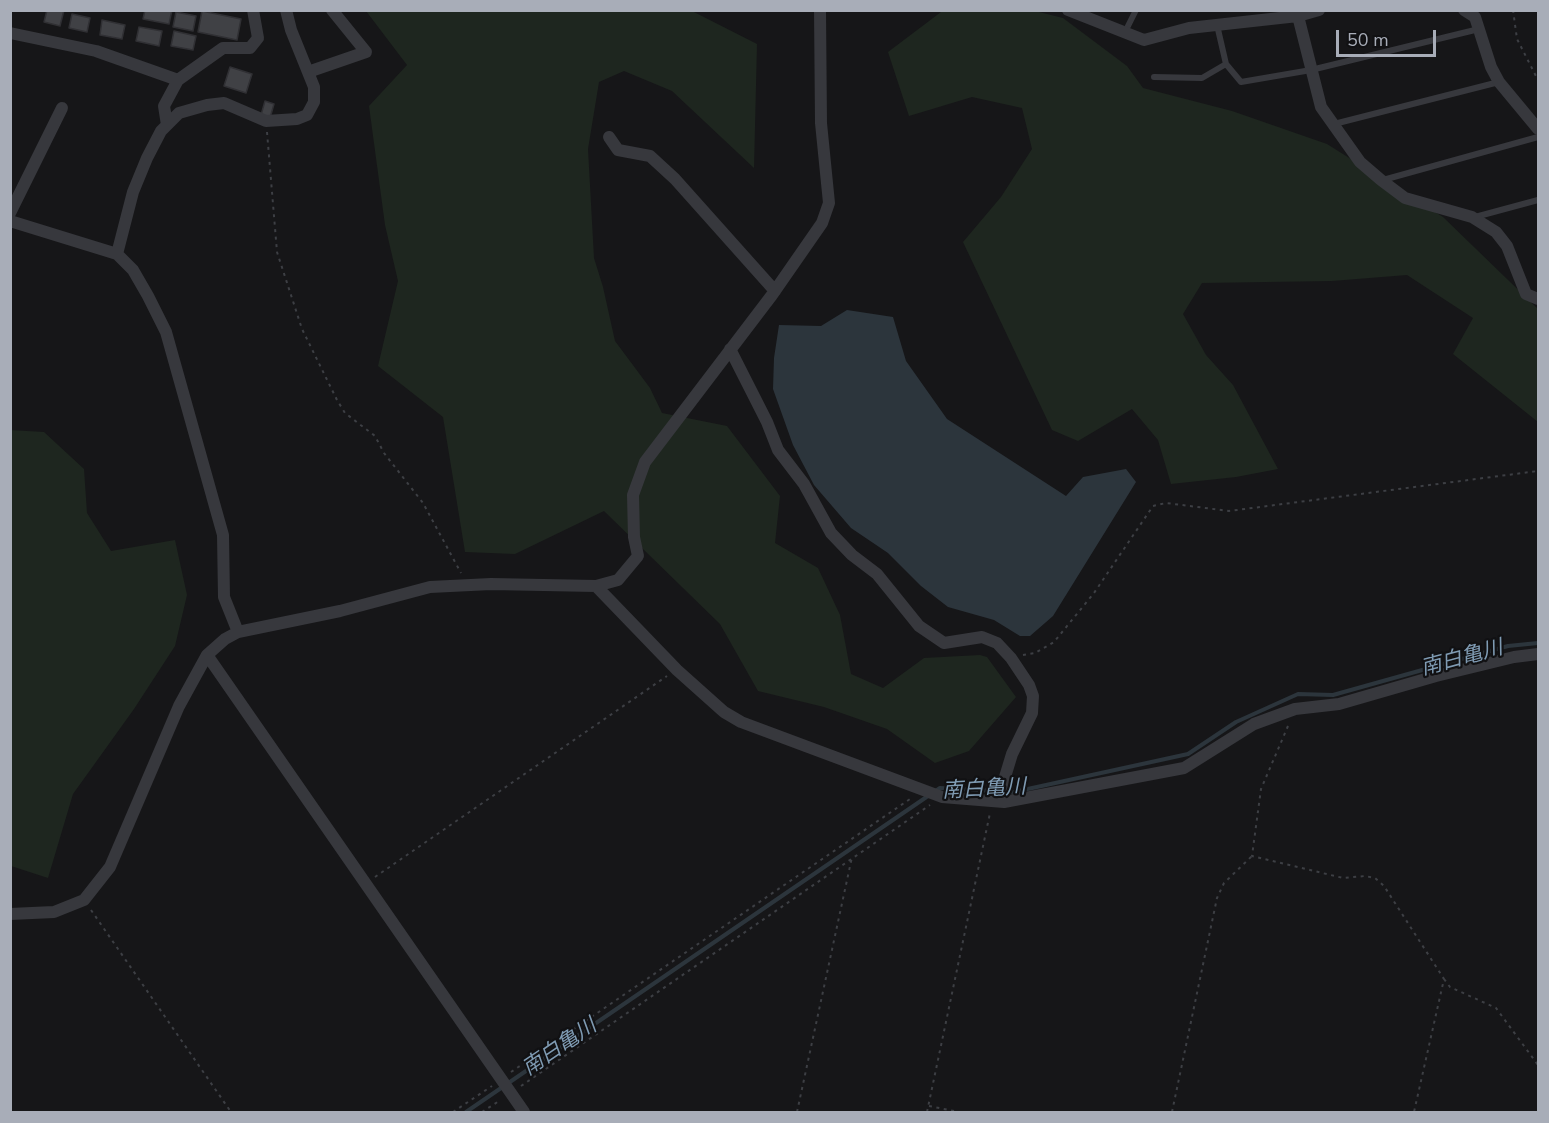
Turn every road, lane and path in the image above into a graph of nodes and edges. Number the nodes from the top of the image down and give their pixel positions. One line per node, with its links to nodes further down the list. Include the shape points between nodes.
1 (253, 10): 19 (street, via 258,38 250,48 223,48)
2 (286, 10): 17 (street)
3 (332, 10): 17 (street, via 366,52)
4 (820, 10): 35 (street, via 821,123 830,203 822,223)
5 (1068, 10): 14 (street)
6 (1136, 10): 14 (lane)
7 (1319, 10): 10 (street)
8 (1464, 10): 12 (street, via 1475,17)
9 (1513, 10): 20 (path, via 1517,39)
10 (1297, 13): 11 (street); 16 (street)
11 (1217, 25): 14 (street, via 1144,40); 15 (lane)
12 (1479, 29): 16 (lane); 21 (street)
13 (10, 33): 19 (street, via 96,51)
14 (1125, 33)
15 (1226, 64): 16 (lane, via 1241,82); 18 (lane, via 1203,78)
16 (1311, 70): 24 (street, via 1321,107)
17 (308, 72): 23 (street, via 314,102 307,115)
18 (1154, 77)
19 (178, 80): 25 (street, via 164,106)
20 (1539, 80)
21 (1499, 82): 24 (lane); 26 (street)
22 (62, 108): 31 (street)
23 (266, 121): 25 (street, via 224,104 180,113); 39 (path, via 277,252 302,329 345,413 375,436 423,503)
24 (1333, 124): 29 (street, via 1360,162)
25 (167, 125): 34 (street, via 153,145 133,192)
26 (1539, 129)
27 (609, 137): 35 (street, via 618,150 650,156 675,179)
28 (1539, 137): 29 (lane)
29 (1381, 180): 32 (street, via 1405,198)
30 (1539, 200): 32 (lane)
31 (10, 213)
32 (1472, 218): 36 (street, via 1496,232 1507,246 1526,294)
33 (10, 222): 34 (street)
34 (117, 254): 41 (street, via 133,270 166,332 223,535 224,597)
35 (775, 291): 37 (street)
36 (1539, 299)
37 (730, 349): 40 (street, via 645,462 633,495 638,556 618,580); 44 (street, via 778,450 804,484 831,533 877,574 919,626 944,643 981,637 998,643)
38 (1539, 471): 44 (path, via 1229,511 1166,503 1153,506 1094,593 1054,642 1035,653)
39 (467, 585): 40 (street); 41 (street, via 430,587)
40 (596, 586): 45 (street)
41 (238, 632): 43 (street)
42 (1539, 654): 46 (street, via 1436,676 1339,704)
43 (207, 655): 52 (street); 53 (street, via 179,706 110,867)
44 (1011, 658): 49 (street, via 1034,696 1032,713 1012,754)
45 (677, 670): 47 (street, via 741,722); 52 (path)
46 (1295, 709): 49 (street, via 1254,724 1184,768); 51 (path, via 1261,789)
47 (922, 790): 48 (street); 57 (path)
48 (942, 797): 49 (street); 50 (path)
49 (998, 801): 59 (path)
50 (852, 856): 58 (path); 64 (path)
51 (1252, 856): 55 (path, via 1343,878 1375,878); 67 (path, via 1224,883 1217,898)
52 (366, 884): 57 (street)
53 (84, 900): 54 (street, via 54,912); 60 (path)
54 (10, 914)
55 (1444, 979): 56 (path, via 1450,987 1496,1008); 68 (path)
56 (1539, 1065)
57 (502, 1079): 58 (street); 61 (path)
58 (511, 1093): 62 (path); 63 (street)
59 (929, 1106): 65 (path); 66 (path)
60 (231, 1113)
61 (453, 1113)
62 (482, 1113)
63 (525, 1113)
64 (797, 1113)
65 (927, 1113)
66 (959, 1113)
67 (1172, 1113)
68 (1414, 1113)

